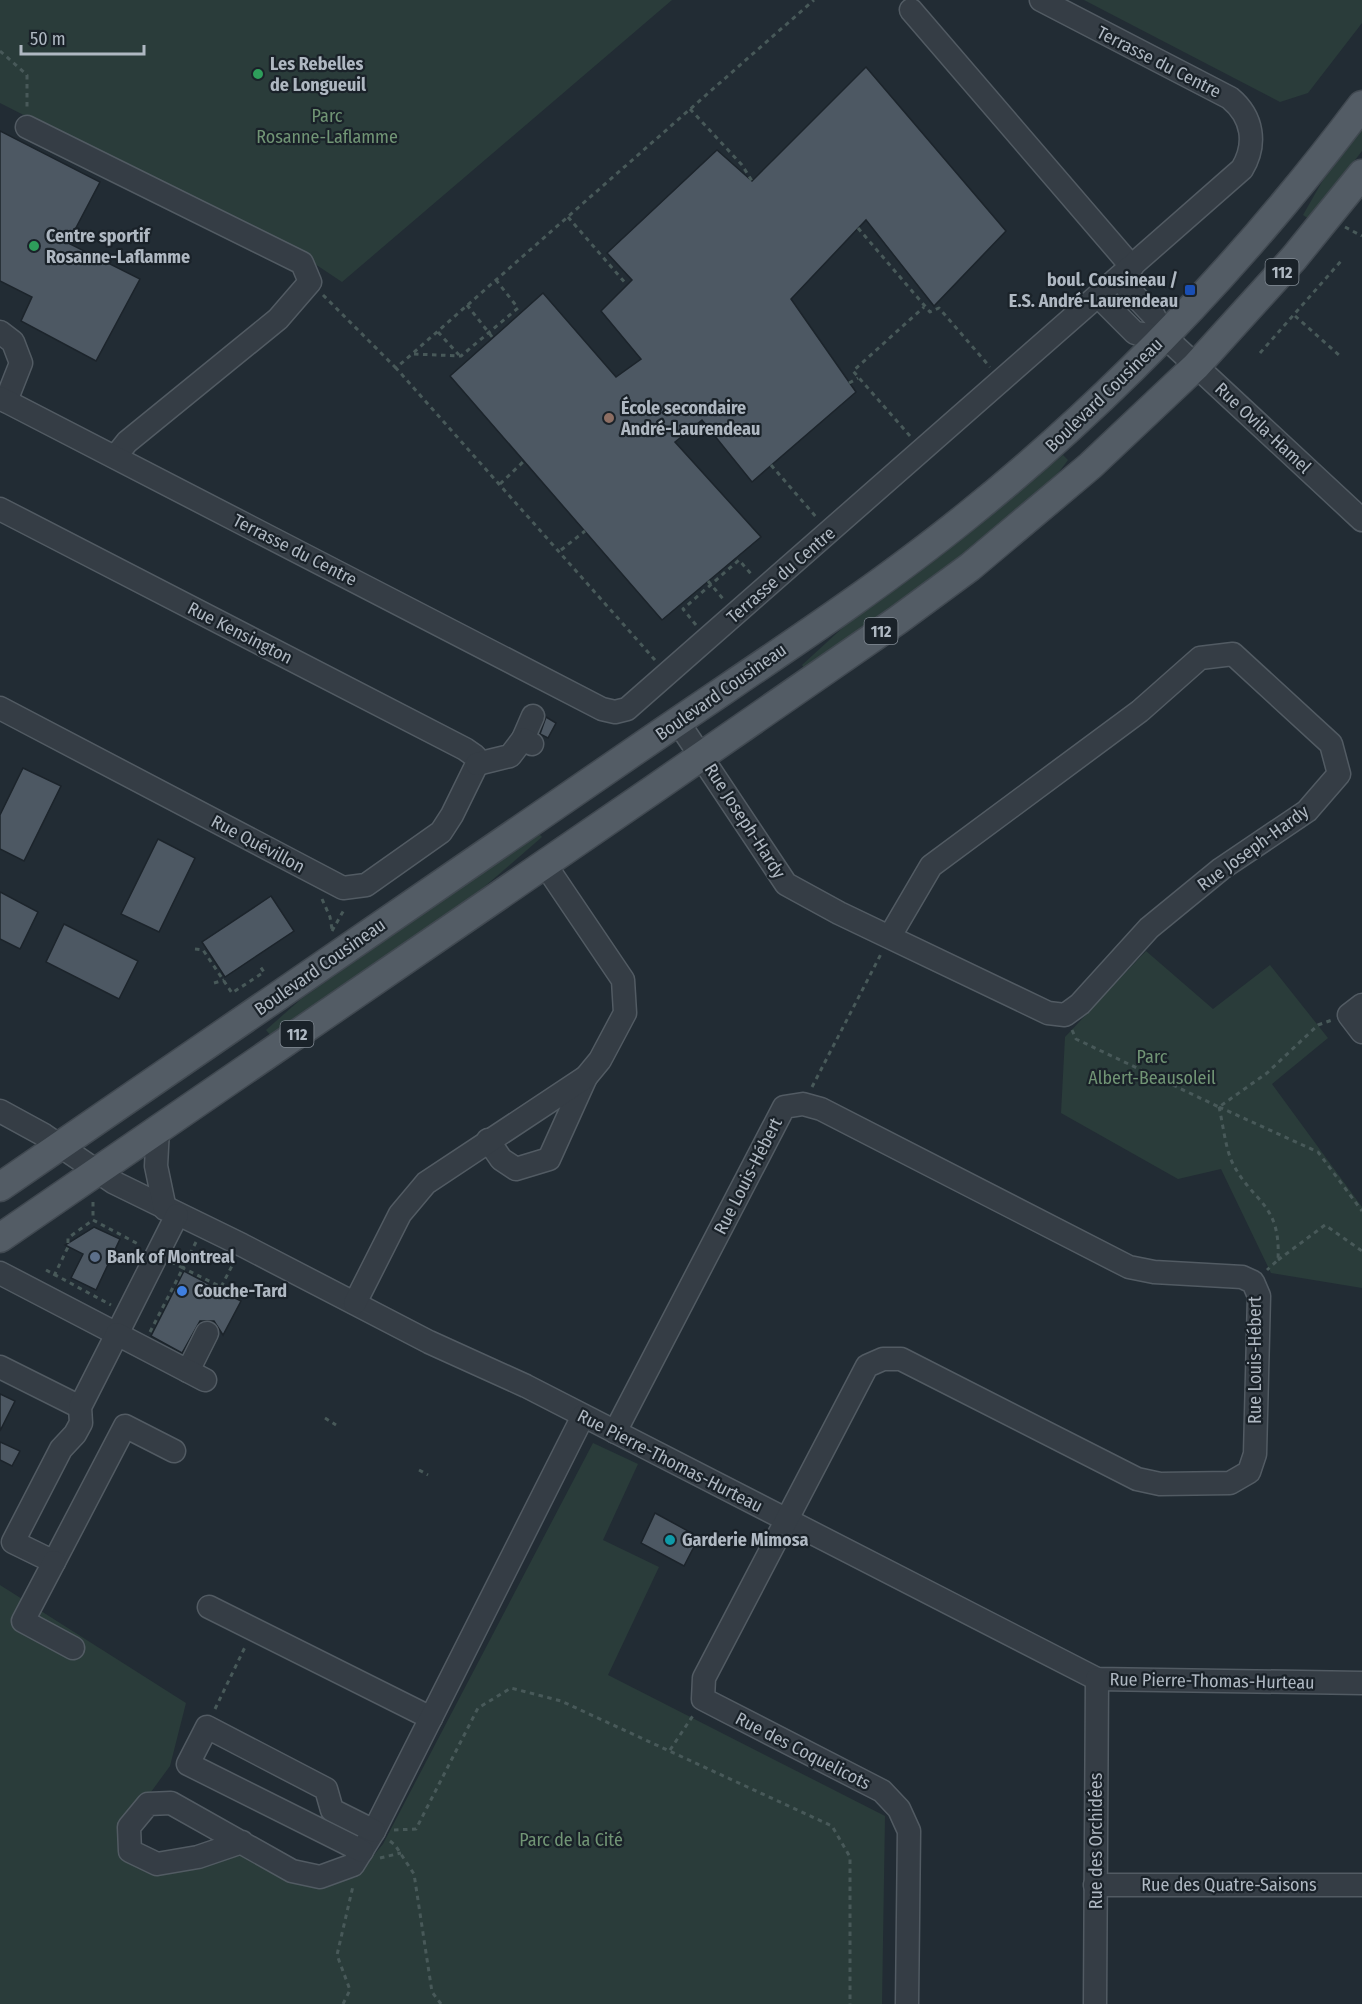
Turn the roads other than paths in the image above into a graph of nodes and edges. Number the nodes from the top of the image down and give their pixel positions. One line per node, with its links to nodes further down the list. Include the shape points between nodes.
1 (1041, 0): 6 (street, Terrasse du Centre, via 1230,98 1248,121 1250,150 1237,176)
2 (911, 10): 6 (street, Rue Ovila-Hamel)
3 (1362, 105): 9 (main road, Boulevard Cousineau / 112, via 1269,223)
4 (27, 127): 12 (street, via 302,263 310,282 278,319 128,442)
5 (1362, 174): 10 (main road, 112, via 1288,265)
6 (1125, 273): 7 (street, Terrasse du Centre); 9 (street, Rue Ovila-Hamel)
7 (1099, 297): 9 (street, via 1135,333); 12 (street, Terrasse du Centre, via 620,712 602,709)
8 (0, 332): 11 (street, via 13,342 21,363)
9 (1164, 337): 10 (street, Rue Ovila-Hamel); 17 (main road, Boulevard Cousineau / 112, via 1067,431 964,519)
10 (1196, 366): 14 (street, Rue Ovila-Hamel); 18 (main road, 112, via 1004,540 916,607)
11 (3, 399): 12 (street, Terrasse du Centre)
12 (115, 457)
13 (0, 509): 19 (street, Rue Kensington, via 465,749)
14 (1362, 520)
15 (0, 708): 19 (street, Rue Quévillon, via 343,888 366,885 441,832)
16 (533, 716): 19 (street, via 528,741 510,756)
17 (678, 722): 18 (street, Rue Joseph-Hardy); 26 (main road, Boulevard Cousineau / 112)
18 (702, 755): 20 (main road, 112); 21 (street, Rue Joseph-Hardy, via 786,884)
19 (477, 763)
20 (544, 863): 22 (street, via 623,980 625,1013 600,1060); 24 (main road, 112)
21 (890, 936): 21 (street, Rue Joseph-Hardy, via 1048,1013 1065,1015 1080,1004 1149,928 1221,869 1307,811 1339,774 1330,744 1233,654 1200,658 1140,711 931,866)
22 (586, 1077): 25 (street); 25 (street, via 549,1159 516,1169 501,1159)
23 (0, 1111): 26 (street, Rue Pierre-Thomas-Hurteau)
24 (158, 1129): 27 (main road, 112); 29 (street, via 156,1166)
25 (488, 1140): 32 (street, via 426,1183 400,1214)
26 (60, 1147): 27 (street, Rue Pierre-Thomas-Hurteau); 28 (main road, Boulevard Cousineau / 112)
27 (95, 1184): 29 (street, Rue Pierre-Thomas-Hurteau, via 113,1182); 30 (main road, 112)
28 (0, 1187)
29 (171, 1212): 32 (street, Rue Pierre-Thomas-Hurteau); 34 (street)
30 (0, 1238)
31 (0, 1274): 34 (street)
32 (355, 1303): 37 (street, Rue Pierre-Thomas-Hurteau)
33 (207, 1333): 34 (street, via 197,1375)
34 (117, 1334): 36 (street)
35 (0, 1367): 36 (street)
36 (80, 1407): 41 (street, via 81,1423 75,1434 61,1449)
37 (583, 1416): 38 (street, Rue Pierre-Thomas-Hurteau); 47 (street)
38 (615, 1432): 40 (street, Rue Pierre-Thomas-Hurteau); 40 (street, Rue Louis-Hébert, via 784,1107 803,1104 821,1109 1129,1267 1242,1277 1253,1282 1259,1296 1255,1454 1249,1472 1230,1483 1160,1484 1137,1479 901,1359 883,1359 867,1366)
39 (174, 1451): 42 (street, via 125,1426)
40 (787, 1521): 45 (street, Rue Pierre-Thomas-Hurteau); 53 (street, Rue des Coquelicots, via 704,1678 704,1699 882,1791 899,1809 909,1831)
41 (7, 1538): 42 (street)
42 (54, 1562): 44 (street, via 23,1621)
43 (209, 1608): 47 (street)
44 (73, 1648)
45 (1097, 1679): 46 (street, Rue Pierre-Thomas-Hurteau); 51 (street, Rue des Orchidées)
46 (1362, 1683)
47 (431, 1718): 48 (street)
48 (374, 1832): 50 (street); 50 (street, via 332,1810 326,1789 207,1727 188,1764)
49 (242, 1842): 50 (street, via 292,1871 320,1877)
50 (357, 1858)
51 (1095, 1885): 52 (street, Rue des Quatre-Saisons); 54 (street, Rue des Orchidées)
52 (1362, 1885)
53 (907, 2004)
54 (1095, 2004)

